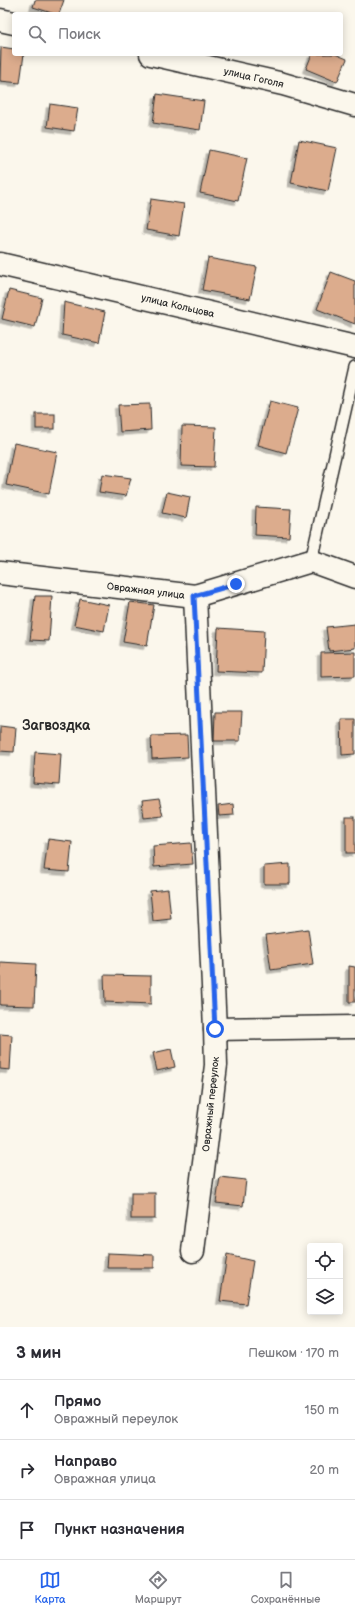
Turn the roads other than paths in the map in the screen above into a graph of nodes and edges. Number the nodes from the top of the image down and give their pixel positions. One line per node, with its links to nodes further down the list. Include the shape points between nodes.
1 (0, 20): 2 (street)
2 (12, 23)
3 (160, 56): 4 (street, улица Гоголя, via 283,84)
4 (355, 105)
5 (0, 264): 6 (street, улица Кольцова)
6 (355, 347)
7 (355, 367): 8 (lane)
8 (311, 561): 10 (street); 11 (street, Овражная улица)
9 (0, 574): 11 (street, Овражная улица)
10 (355, 577)
11 (194, 596): 13 (street, Овражный переулок)
12 (355, 1027): 13 (street)
13 (215, 1029): 14 (street, Овражный переулок, via 216,1065)
14 (192, 1251)

